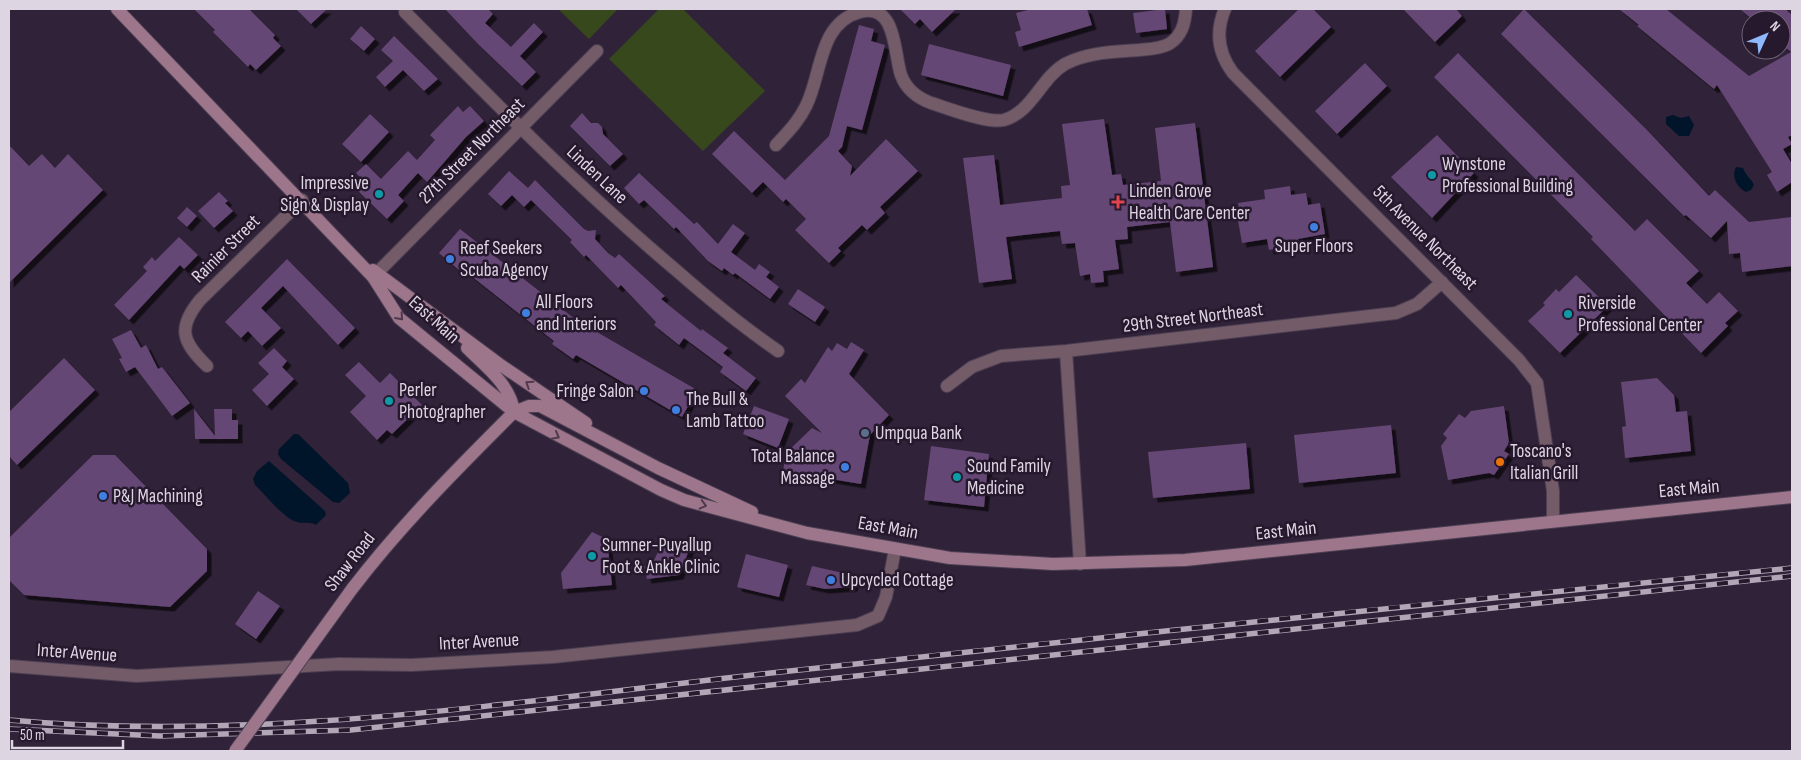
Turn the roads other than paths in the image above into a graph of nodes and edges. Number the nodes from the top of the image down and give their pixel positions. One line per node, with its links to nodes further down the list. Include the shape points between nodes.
1 (118, 9): 9 (main road, East Main)
2 (1186, 9): 4 (street, via 1184,26 1170,44 1160,48 1093,54 1065,64 1016,114 998,120 930,103 911,91 901,76 891,29)
3 (1224, 9): 11 (street, 5th Avenue Northeast, via 1219,43 1233,73)
4 (879, 11): 8 (street, via 857,12 833,30 807,104 797,123)
5 (405, 12): 7 (street, Linden Lane)
6 (597, 51): 7 (street, 27th Street Northeast)
7 (521, 128): 10 (street, 27th Street Northeast); 13 (street, Linden Lane, via 636,237)
8 (776, 144)
9 (302, 200): 10 (main road, East Main); 15 (street, Rainier Street, via 200,300 188,316 184,329 186,343)
10 (375, 275): 12 (main road, East Main); 17 (main road, East Main, one-way to 17, via 399,318)
11 (1442, 282): 14 (street, 29th Street Northeast, via 1417,304 1396,313); 20 (street, 5th Avenue Northeast, via 1526,366 1537,383 1553,491)
12 (432, 313): 17 (main road, East Main, via 502,384 513,403); 18 (main road, East Main, one-way to 12, via 502,366)
13 (778, 351)
14 (1066, 351): 16 (street, 29th Street Northeast, via 992,358 972,367); 23 (street)
15 (207, 366)
16 (947, 386)
17 (514, 412): 18 (main road, East Main, via 540,406); 21 (main road, East Main, one-way to 21, via 684,500); 25 (main road, Shaw Road, bridge, via 393,537)
18 (658, 468): 21 (main road, East Main)
19 (1792, 497): 20 (main road, East Main)
20 (1553, 520): 23 (main road, East Main, via 1185,560)
21 (785, 527): 22 (main road, East Main)
22 (895, 549): 23 (main road, East Main, via 994,562); 24 (street, Inter Avenue, via 886,597 878,616 857,625 553,657 412,665 339,664 137,676)
23 (1080, 564)
24 (9, 666)
25 (235, 751)

